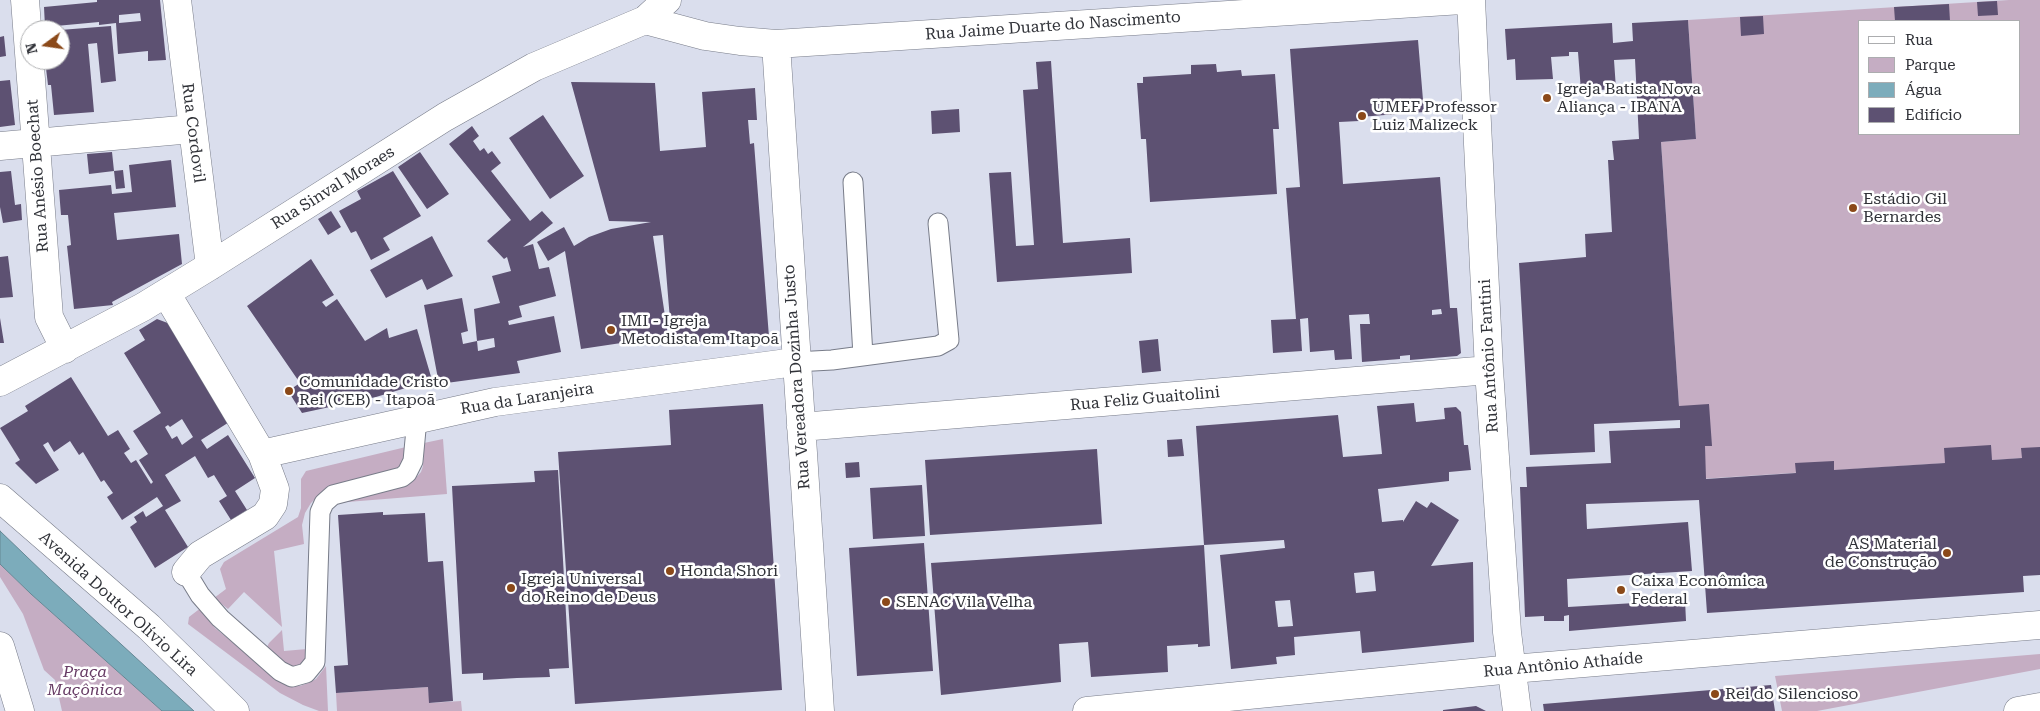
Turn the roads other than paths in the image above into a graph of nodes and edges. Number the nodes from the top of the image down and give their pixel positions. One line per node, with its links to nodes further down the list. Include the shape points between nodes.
1 (25, 0): 9 (street, Rua Anésio Boechat)
2 (177, 0): 8 (street, Rua Cordovil)
3 (667, 0): 6 (street, Rua Sinval Moraes)
4 (1462, 0): 7 (street, Rua Jaime Duarte do Nascimento)
5 (1471, 0): 18 (street, Rua Antônio Fantini)
6 (645, 20): 7 (street, Rua Jaime Duarte do Nascimento, via 705,36); 13 (street, Rua Sinval Moraes, via 534,67 445,117)
7 (776, 44): 17 (street, Rua Vereadora Dozinha Justo)
8 (192, 129): 9 (street); 13 (street, Rua Cordovil)
9 (36, 142): 10 (street); 15 (street, Rua Anésio Boechat, via 49,317)
10 (0, 146)
11 (854, 182): 16 (lane)
12 (938, 223): 16 (lane, via 949,340 938,346)
13 (210, 266): 14 (street, Rua Sinval Moraes)
14 (166, 293): 15 (street, Rua Sinval Moraes); 22 (street)
15 (65, 348): 19 (street, Rua Sinval Moraes)
16 (863, 356): 17 (lane)
17 (795, 362): 20 (street, Rua da Laranjeira, via 496,402); 21 (street, Rua Vereadora Dozinha Justo)
18 (1489, 370): 21 (street, Rua Feliz Guaitolini); 27 (street, Rua Antônio Fantini)
19 (0, 382)
20 (417, 419): 22 (street, Rua da Laranjeira); 24 (lane, via 413,461 407,473 333,495 320,512 315,662 306,673 292,677 280,671 220,618)
21 (801, 427): 33 (street, Rua Vereadora Dozinha Justo)
22 (262, 454): 24 (street, via 275,489 274,504 265,516 200,555)
23 (0, 498): 28 (street, Avenida Doutor Olívio Lira, via 149,627)
24 (186, 572)
25 (2040, 625): 27 (street, Rua Antônio Athaíde)
26 (0, 646): 30 (street)
27 (1512, 669): 34 (street, Rua Antônio Athaíde); 35 (street, Rua Antônio Fantini)
28 (204, 680): 31 (street, Avenida Doutor Olívio Lira); 32 (street)
29 (2040, 707): 36 (street)
30 (20, 711)
31 (235, 711)
32 (253, 711)
33 (820, 711)
34 (1087, 711)
35 (1518, 711)
36 (2018, 711)

